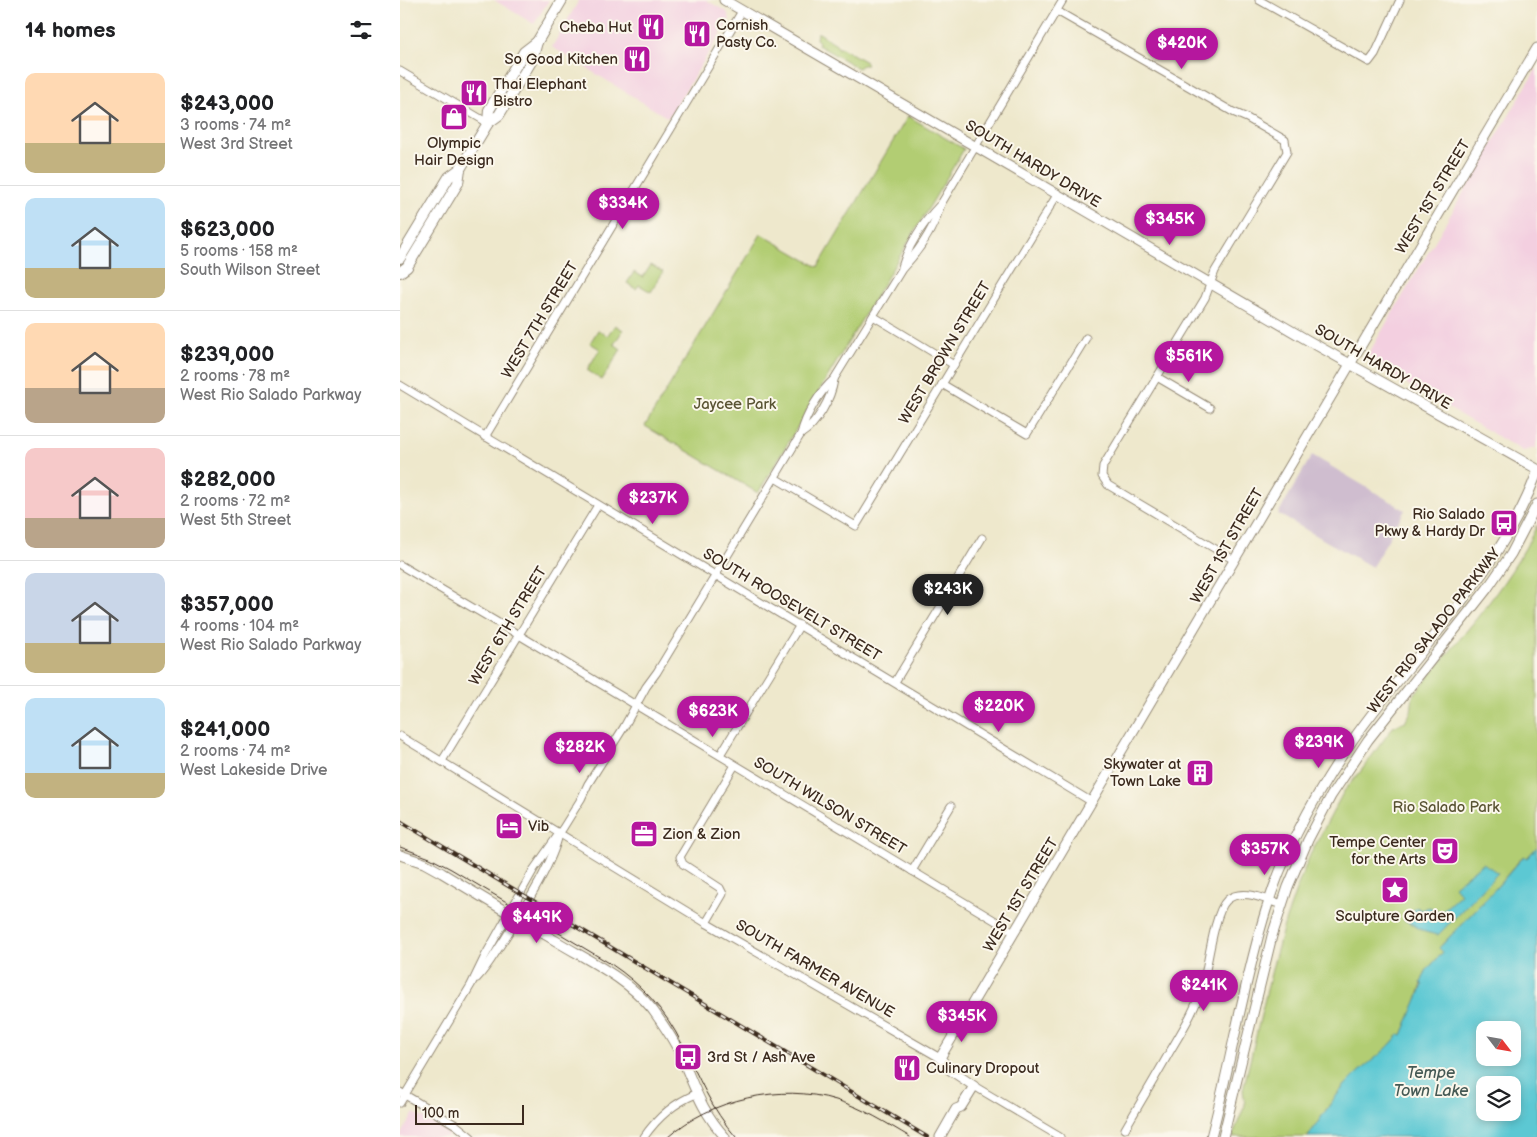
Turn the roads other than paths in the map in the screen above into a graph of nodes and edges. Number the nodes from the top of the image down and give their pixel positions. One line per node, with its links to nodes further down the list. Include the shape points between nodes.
1 (562, 0): 10 (main road, via 537,42 524,52 489,110)
2 (724, 0): 6 (street, SOUTH HARDY DRIVE)
3 (1064, 0): 7 (street)
4 (1259, 0): 5 (street, via 1369,62)
5 (1400, 0)
6 (742, 11): 11 (street, SOUTH HARDY DRIVE); 25 (street, WEST 7TH STREET)
7 (1058, 11): 11 (street); 16 (street, via 1285,140 1287,152 1215,271)
8 (1537, 48): 19 (street, WEST 1ST STREET)
9 (401, 74): 10 (street)
10 (488, 123): 12 (main road)
11 (976, 146): 13 (street, SOUTH HARDY DRIVE); 17 (street, via 916,254 902,269)
12 (460, 169): 14 (main road, via 449,177); 15 (main road, via 458,183 407,267)
13 (1057, 195): 16 (street, SOUTH HARDY DRIVE); 20 (street, WEST BROWN STREET)
14 (400, 258)
15 (400, 272)
16 (1211, 284): 19 (street, SOUTH HARDY DRIVE); 21 (street)
17 (873, 316): 20 (street); 28 (street, via 834,379 833,389 814,422 801,434)
18 (1086, 338): 22 (street, via 1027,434)
19 (1350, 364): 26 (street, SOUTH HARDY DRIVE); 32 (street, WEST 1ST STREET)
20 (954, 365): 22 (street, WEST BROWN STREET)
21 (1157, 377): 24 (street); 32 (street, via 1103,466 1102,476 1108,485)
22 (942, 384): 28 (street, WEST BROWN STREET, via 856,526)
23 (400, 385): 25 (street, SOUTH ROOSEVELT STREET)
24 (1210, 408)
25 (485, 437): 30 (street, SOUTH ROOSEVELT STREET)
26 (1537, 469)
27 (1537, 473): 48 (street, WEST RIO SALADO PARKWAY, via 1512,527 1487,569 1342,754 1303,822)
28 (775, 478): 34 (street)
29 (1537, 504): 49 (street, WEST RIO SALADO PARKWAY, via 1512,554 1488,589 1370,736 1348,769 1308,840)
30 (598, 505): 34 (street, SOUTH ROOSEVELT STREET); 36 (street, WEST 6TH STREET)
31 (982, 538): 37 (street)
32 (1234, 560): 43 (street, WEST 1ST STREET)
33 (400, 565): 36 (street, SOUTH WILSON STREET)
34 (716, 575): 35 (street, SOUTH ROOSEVELT STREET); 38 (street)
35 (800, 625): 37 (street, SOUTH ROOSEVELT STREET); 40 (street)
36 (519, 635): 38 (street, SOUTH WILSON STREET); 41 (street, WEST 6TH STREET)
37 (895, 682): 43 (street, SOUTH ROOSEVELT STREET)
38 (638, 705): 40 (street, SOUTH WILSON STREET); 45 (street, via 602,763 592,786)
39 (400, 736): 41 (street, SOUTH FARMER AVENUE)
40 (720, 756): 42 (street, SOUTH WILSON STREET)
41 (442, 761): 45 (street, SOUTH FARMER AVENUE)
42 (735, 765): 47 (street, SOUTH WILSON STREET); 52 (street, via 680,857 683,864 720,888 723,894)
43 (1092, 802): 53 (street, WEST 1ST STREET)
44 (951, 806): 47 (street)
45 (560, 834): 50 (street, via 534,869); 51 (street); 52 (street, SOUTH FARMER AVENUE)
46 (400, 856): 50 (street, via 442,873)
47 (912, 871): 53 (street, SOUTH WILSON STREET)
48 (1269, 901): 49 (street); 61 (street, via 1244,894 1230,898 1224,904 1203,985 1189,1018); 68 (street, WEST RIO SALADO PARKWAY)
49 (1282, 905): 69 (street, WEST RIO SALADO PARKWAY)
50 (509, 914): 51 (street); 54 (street)
51 (517, 919): 54 (street); 58 (street, via 604,968 645,1002 680,1053)
52 (706, 923): 55 (street, SOUTH FARMER AVENUE)
53 (1014, 932): 55 (street, WEST 1ST STREET)
54 (471, 985): 57 (street)
55 (940, 1058): 56 (street, SOUTH FARMER AVENUE, via 950,1070)
56 (974, 1086): 60 (street); 67 (street, SOUTH FARMER AVENUE)
57 (403, 1093): 59 (street); 62 (street)
58 (696, 1094): 63 (street, via 677,1103); 64 (street)
59 (400, 1104)
60 (961, 1106): 65 (street); 66 (street, via 962,1113)
61 (1125, 1129)
62 (470, 1137)
63 (644, 1137)
64 (725, 1137)
65 (940, 1137)
66 (947, 1137)
67 (1060, 1137)
68 (1211, 1137)
69 (1223, 1137)

